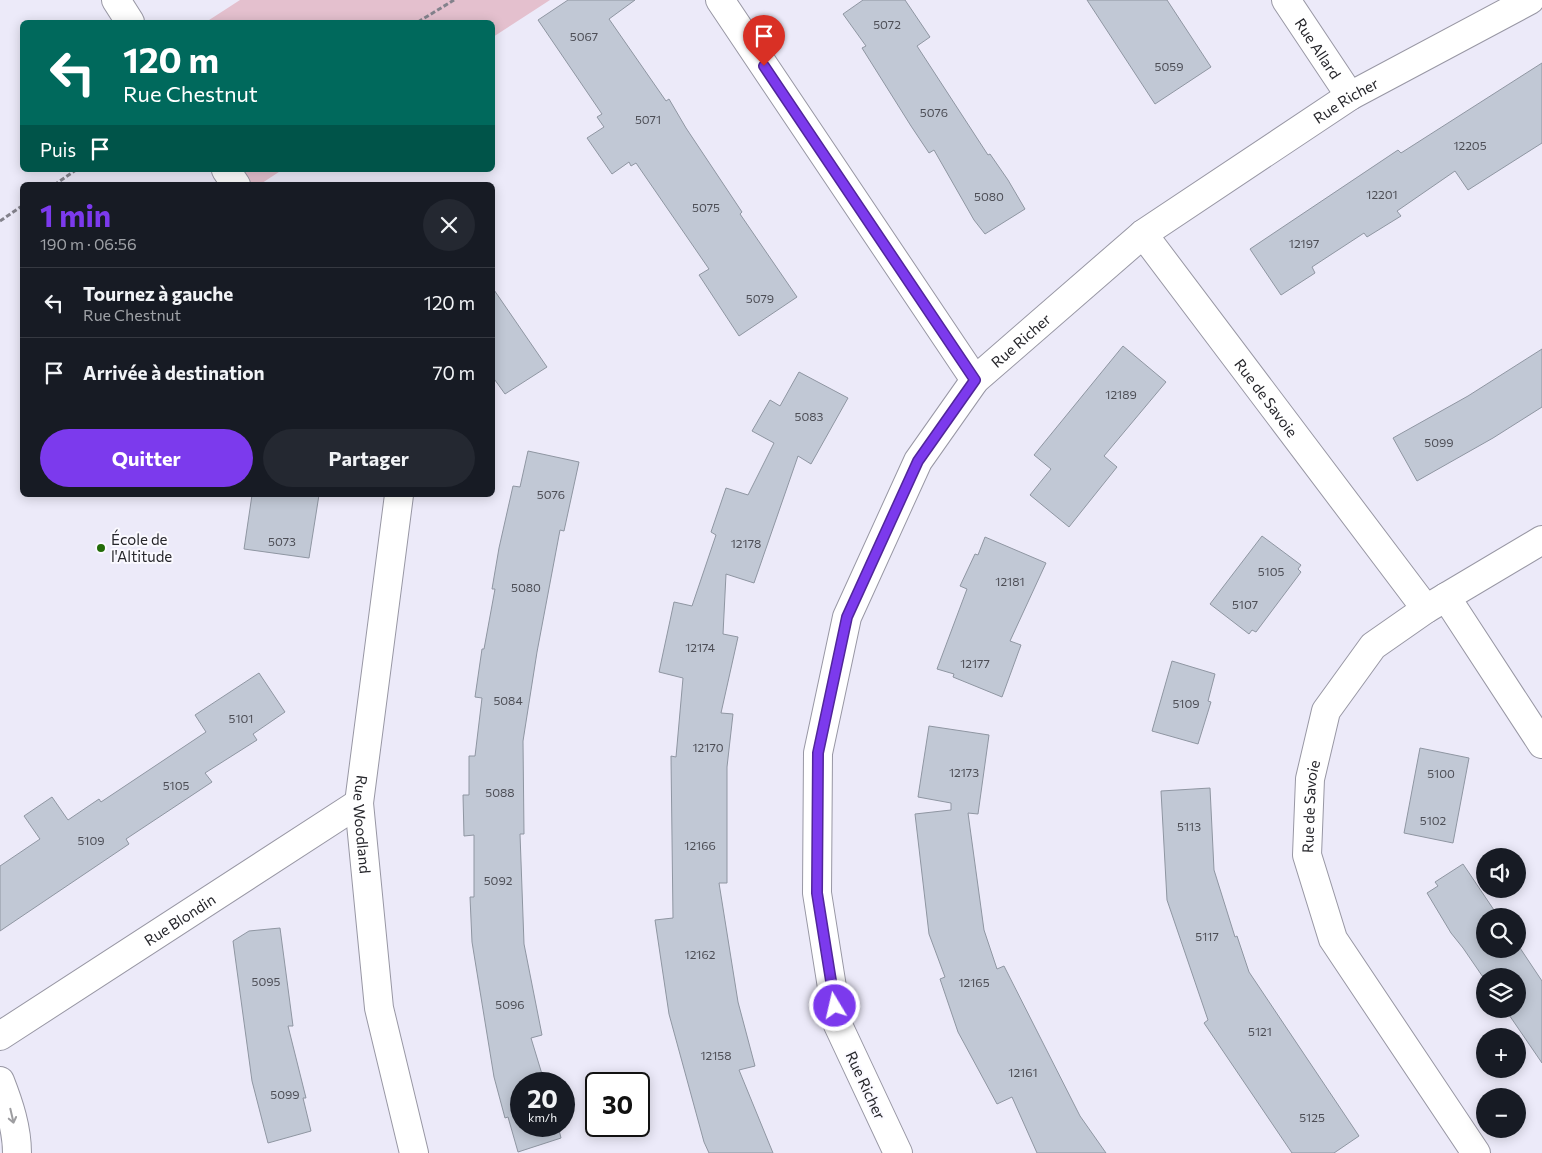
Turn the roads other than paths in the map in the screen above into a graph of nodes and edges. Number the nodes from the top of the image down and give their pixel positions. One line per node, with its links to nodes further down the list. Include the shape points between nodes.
1 (116, 0): 5 (street)
2 (720, 0): 8 (street)
3 (1286, 0): 6 (street, Rue Allard)
4 (1530, 0): 6 (street, Rue Richer)
5 (129, 20)
6 (1350, 96): 7 (street, Rue Richer)
7 (1143, 234): 8 (street, Rue Richer); 11 (street, Rue de Savoie)
8 (975, 380): 18 (street, Rue Richer, via 918,461 847,617 818,753 817,893 838,1025)
9 (399, 497): 13 (street, Rue Woodland)
10 (1542, 540): 11 (street, Rue de Savoie)
11 (1436, 603): 12 (street); 19 (street, Rue de Savoie, via 1373,646 1326,711 1310,779 1307,855 1334,939)
12 (1542, 744)
13 (359, 803): 14 (street, Rue Blondin); 17 (street, Rue Woodland, via 380,1008)
14 (0, 1036)
15 (0, 1081): 16 (street, one-way to 16, via 9,1104)
16 (17, 1153)
17 (414, 1153)
18 (898, 1153)
19 (1476, 1153)

